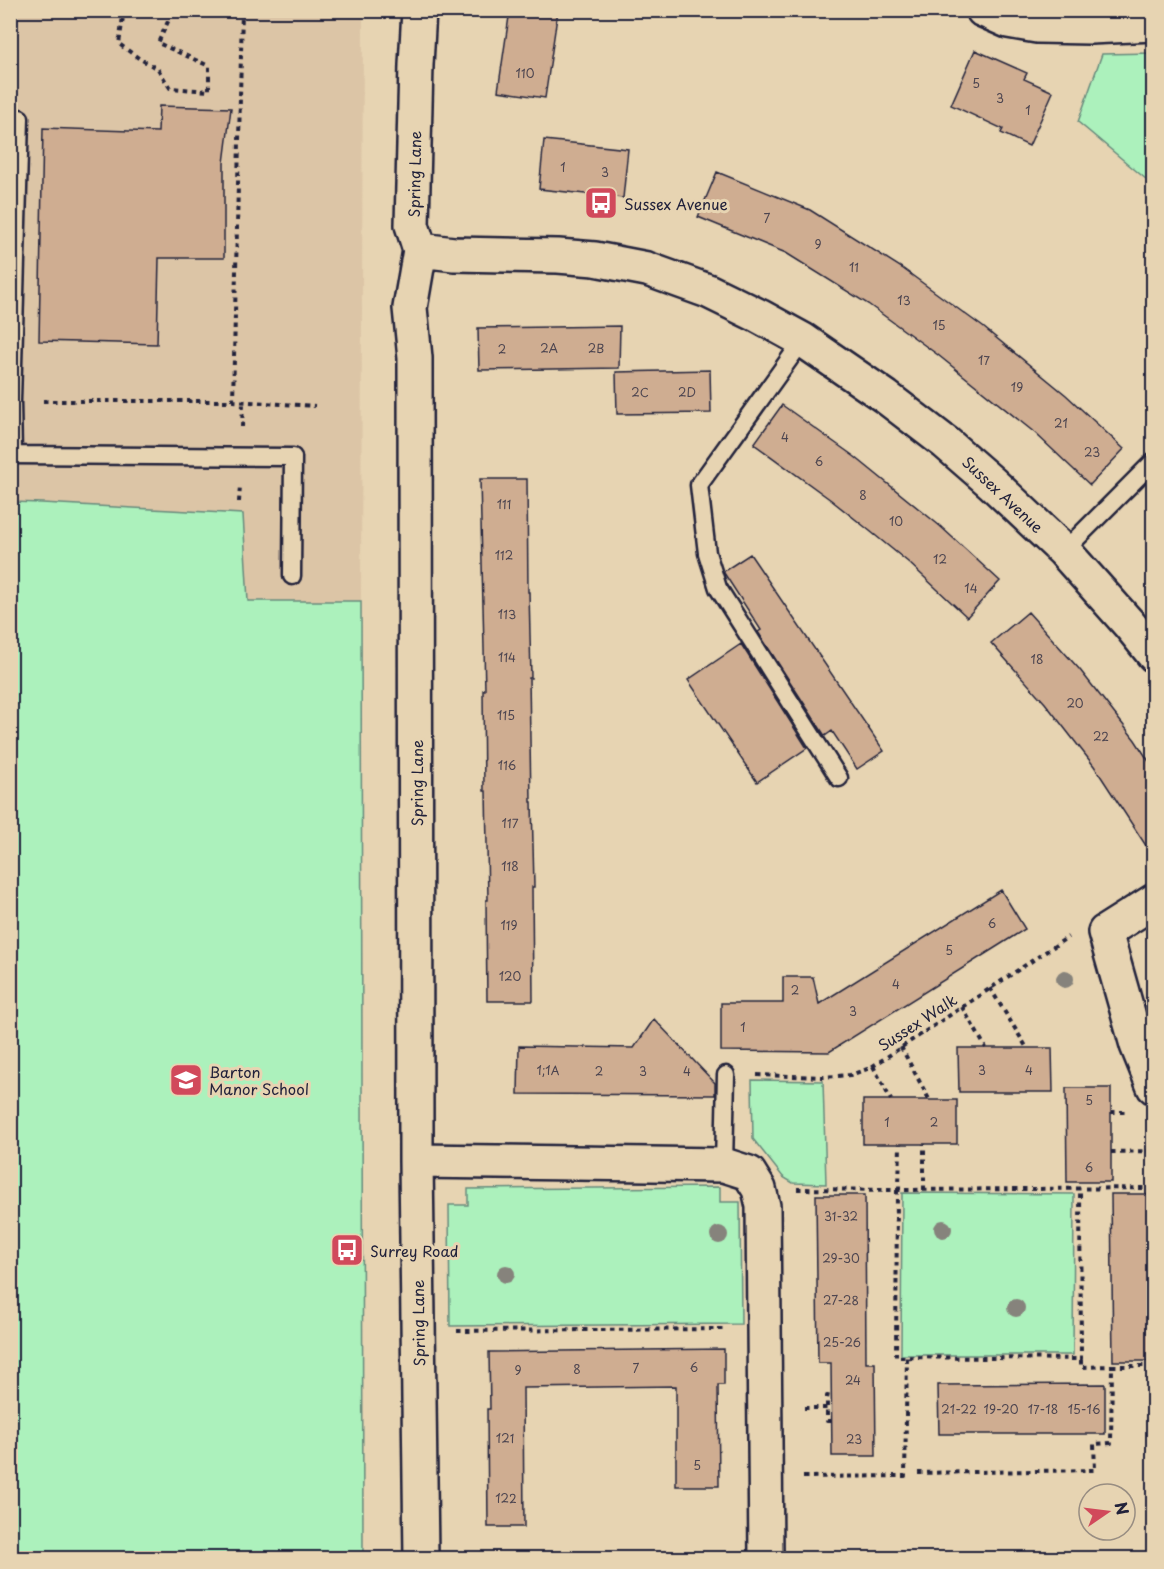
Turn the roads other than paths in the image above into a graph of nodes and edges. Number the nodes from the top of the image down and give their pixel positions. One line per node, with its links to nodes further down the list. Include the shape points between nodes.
1 (419, 10): 5 (street, Spring Lane, via 412,225)
2 (983, 10): 3 (street, via 1008,21 1037,26)
3 (1154, 24)
4 (20, 118): 7 (lane)
5 (420, 250): 6 (street, Sussex Avenue, via 595,259 647,269 708,291); 17 (street, Spring Lane, via 410,308 416,358)
6 (803, 340): 10 (street, Sussex Avenue, via 946,443); 13 (lane, via 699,485 707,553 718,588)
7 (12, 401): 8 (lane)
8 (12, 455): 11 (lane, via 293,457)
9 (1154, 461): 10 (lane)
10 (1064, 551): 12 (street, Sussex Avenue)
11 (292, 576)
12 (1154, 655)
13 (839, 778)
14 (1154, 901): 16 (street, via 1105,932 1137,1045)
15 (726, 1075): 18 (lane)
16 (1154, 1087)
17 (416, 1161): 18 (street); 19 (street, Spring Lane)
18 (723, 1166): 20 (street, via 749,1173 763,1206)
19 (421, 1558)
20 (766, 1558)

